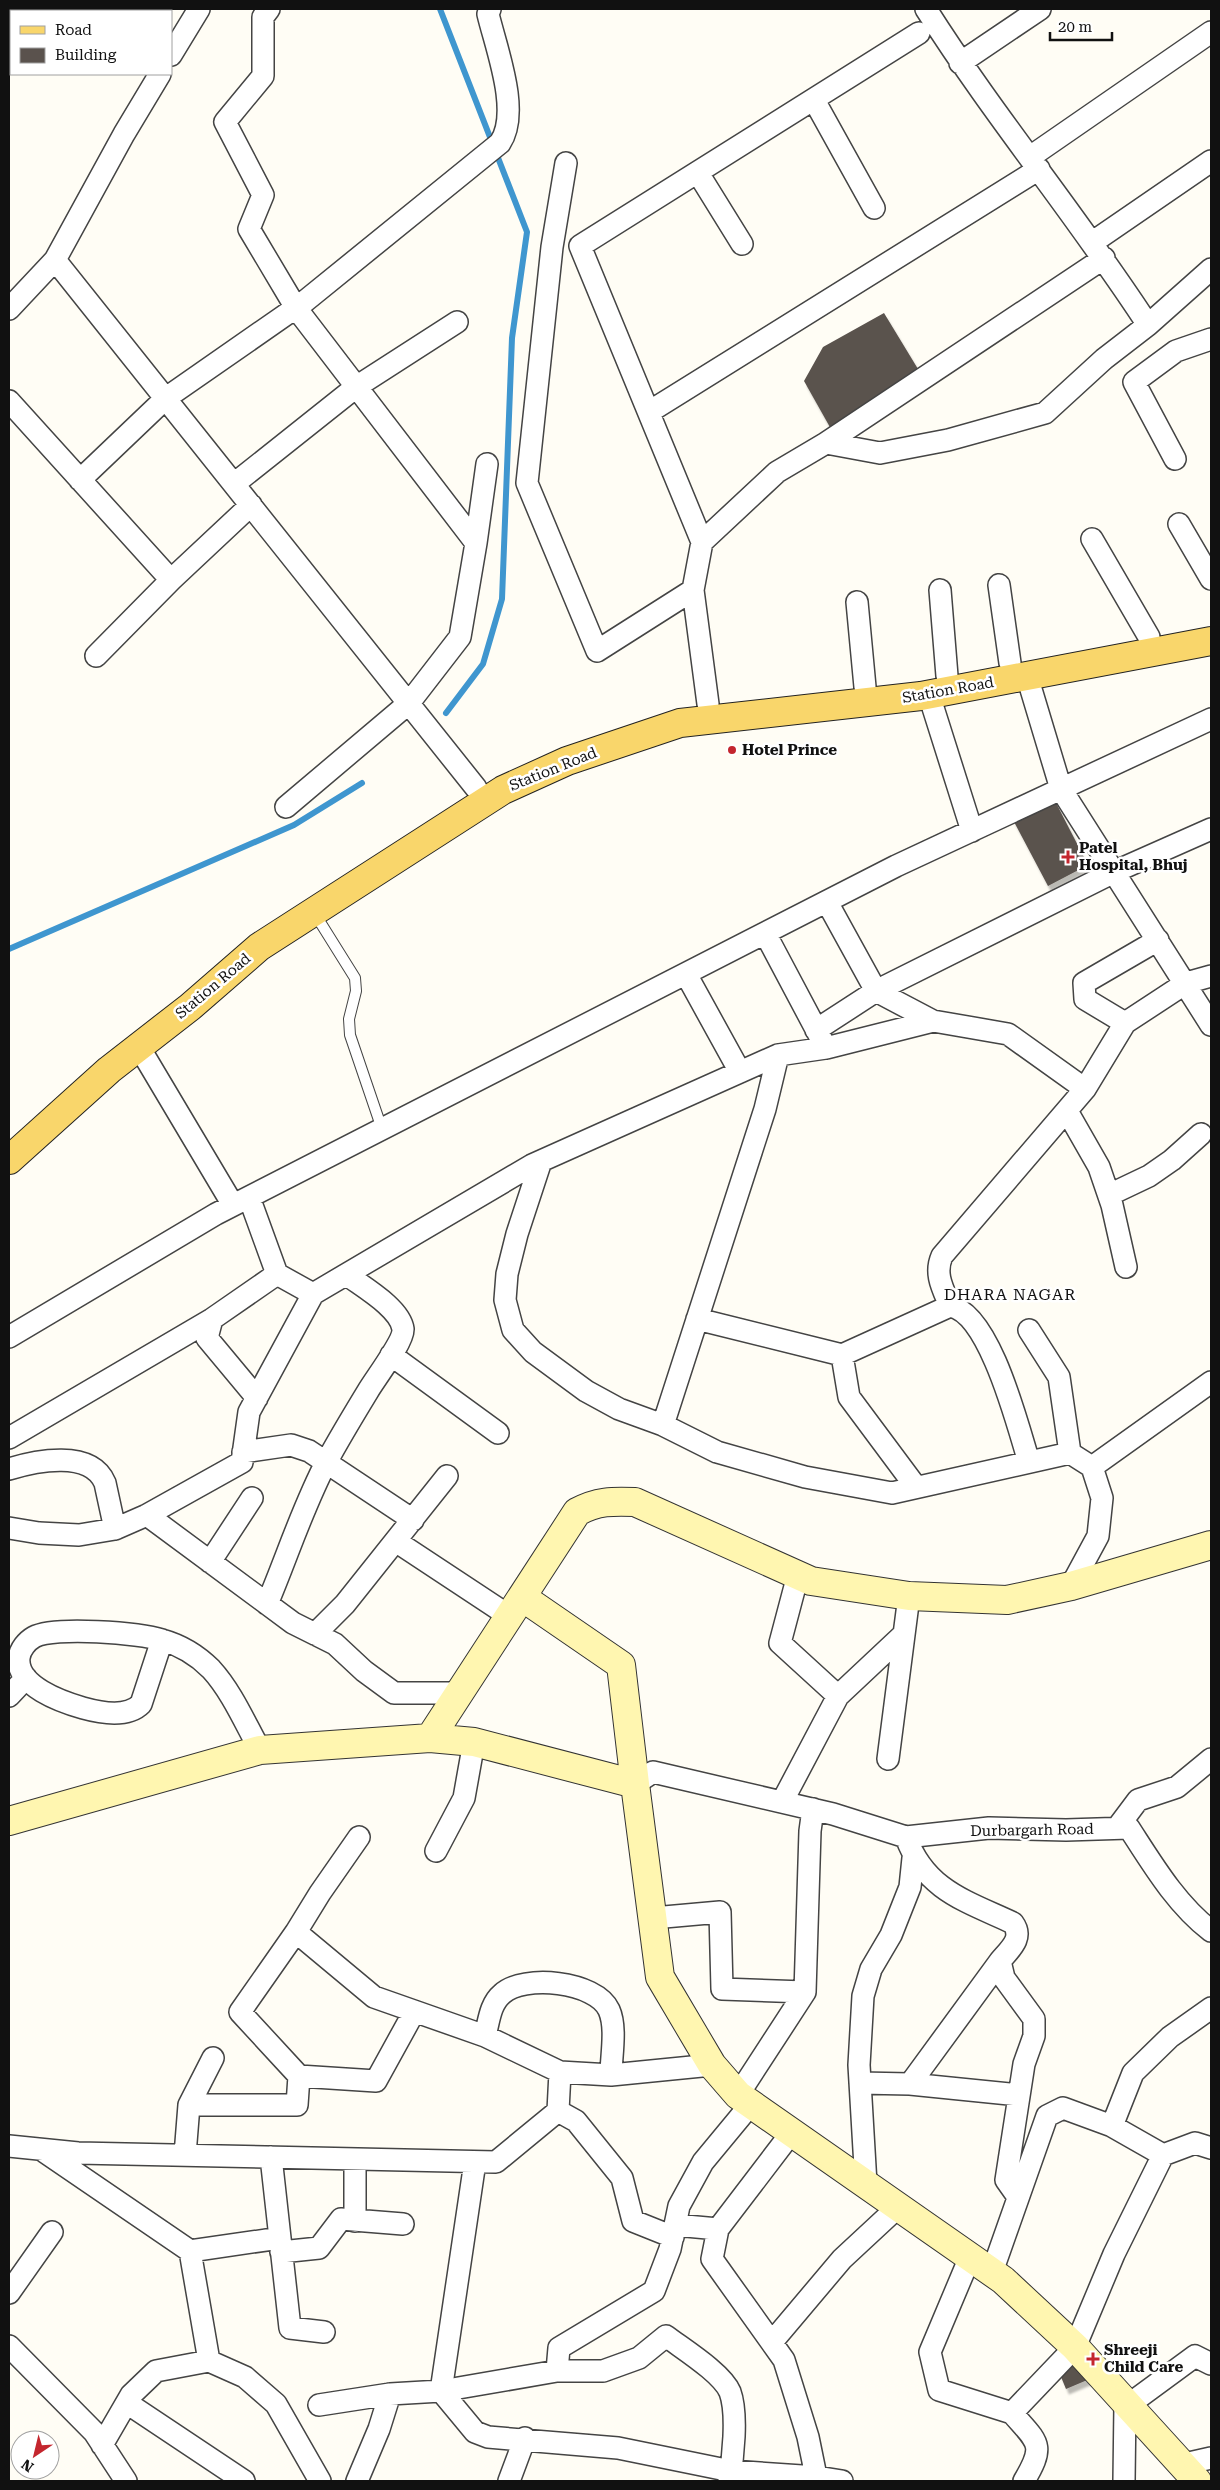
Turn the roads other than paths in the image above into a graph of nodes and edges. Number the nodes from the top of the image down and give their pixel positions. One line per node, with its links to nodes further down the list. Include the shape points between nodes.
1 (199, 9): 8 (street)
2 (269, 9): 21 (street, via 263,17 263,76 225,122 263,196 249,229)
3 (490, 9): 21 (street, via 488,14 508,98 508,127 494,146)
4 (926, 9): 9 (street)
5 (1040, 9): 9 (street)
6 (1211, 32): 14 (street)
7 (919, 33): 11 (street)
8 (172, 54)
9 (960, 63): 14 (street)
10 (159, 75): 19 (street)
11 (814, 100): 15 (street); 16 (street)
12 (1211, 161): 18 (street)
13 (566, 163): 43 (street, via 552,247 527,484 597,651)
14 (1035, 163): 18 (street); 29 (street)
15 (698, 172): 17 (street); 29 (street, via 580,246)
16 (874, 208)
17 (742, 244)
18 (1099, 250): 24 (street); 30 (street)
19 (55, 260): 22 (street); 27 (street)
20 (1211, 269): 24 (street)
21 (296, 308): 26 (street); 27 (street)
22 (9, 309)
23 (457, 322): 26 (street)
24 (1148, 325): 30 (street, via 1104,359 1045,413 948,440 880,453)
25 (1211, 339): 31 (street, via 1176,351 1134,382)
26 (356, 386): 34 (street); 39 (street)
27 (166, 398): 33 (street); 34 (street)
28 (9, 401): 33 (street)
29 (649, 412): 38 (street)
30 (826, 442): 38 (street, via 777,472)
31 (1175, 459)
32 (487, 464): 39 (street)
33 (80, 480): 41 (street)
34 (234, 484): 35 (street)
35 (251, 505): 41 (street); 53 (street)
36 (1179, 524): 40 (street)
37 (1092, 539): 47 (street)
38 (702, 542): 43 (street)
39 (476, 543): 53 (street, via 460,637)
40 (1211, 579)
41 (171, 580): 49 (street)
42 (999, 585): 50 (street)
43 (693, 590): 54 (street)
44 (940, 590): 51 (street)
45 (857, 602): 52 (street)
46 (1211, 625): 47 (main road, Station Road)
47 (1149, 637): 50 (main road, Station Road)
48 (1211, 641): 50 (main road, Station Road)
49 (96, 656)
50 (1019, 670): 51 (main road, Station Road); 57 (street)
51 (938, 685): 52 (main road, Station Road); 60 (street); 74 (main road, Station Road, via 680,723 566,761 503,790 259,947)
52 (865, 687): 54 (main road, Station Road)
53 (409, 703): 56 (street); 58 (street)
54 (708, 704): 56 (main road, Station Road, via 676,707 560,746)
55 (1211, 719): 57 (street)
56 (476, 788): 81 (main road, Station Road, via 249,934 99,1058)
57 (1061, 789): 60 (street); 61 (street)
58 (286, 807)
59 (1211, 830): 61 (street)
60 (972, 831): 62 (street)
61 (1114, 872): 65 (street); 69 (street)
62 (827, 902): 64 (street); 69 (street)
63 (320, 922): 79 (lane, via 355,978 350,1035)
64 (765, 933): 66 (street); 73 (street)
65 (1158, 940): 68 (street); 71 (street, via 1084,983 1085,999)
66 (686, 974): 76 (street); 79 (street)
67 (1211, 976): 68 (street)
68 (1186, 983): 71 (street); 72 (street)
69 (876, 992): 70 (street); 73 (street)
70 (932, 1021): 73 (street); 77 (street, via 1008,1034)
71 (1125, 1023): 77 (street)
72 (1211, 1024)
73 (821, 1039): 75 (street)
74 (139, 1047): 82 (main road, Station Road); 85 (street)
75 (778, 1055): 76 (street); 92 (street, via 765,1110)
76 (740, 1072): 83 (street)
77 (1085, 1089): 78 (street)
78 (1067, 1111): 84 (street, via 1100,1167); 90 (street, via 942,1256 938,1263 938,1278)
79 (382, 1129): 85 (street)
80 (1201, 1134): 84 (street, via 1149,1176)
81 (9, 1139)
82 (9, 1160)
83 (542, 1161): 88 (street); 99 (street, via 507,1274 505,1300 513,1330 534,1352 586,1391 619,1409)
84 (1108, 1195): 86 (street)
85 (241, 1201): 87 (street); 94 (street)
86 (1126, 1267)
87 (277, 1274): 89 (street); 91 (street)
88 (347, 1275): 89 (street); 95 (street, via 388,1306 402,1322 403,1332)
89 (313, 1294): 98 (street)
90 (950, 1306): 96 (street); 105 (street, via 966,1314 982,1336 1004,1381)
91 (212, 1319): 98 (street, via 207,1338); 101 (street)
92 (697, 1319): 96 (street); 99 (street)
93 (1030, 1330): 103 (street, via 1059,1377)
94 (9, 1337)
95 (391, 1355): 100 (street); 104 (street)
96 (842, 1355): 109 (street, via 849,1397)
97 (1211, 1382): 106 (street)
98 (257, 1398): 102 (street, via 249,1412)
99 (663, 1425): 109 (street, via 717,1452 805,1477 892,1492)
100 (498, 1433)
101 (9, 1438)
102 (243, 1452): 104 (street, via 291,1445); 111 (street, via 242,1462)
103 (1070, 1453): 105 (street); 106 (street)
104 (327, 1461): 112 (street); 121 (street)
105 (1029, 1462): 109 (street)
106 (1092, 1467): 119 (street, via 1102,1498 1098,1536)
107 (9, 1469): 114 (street, via 32,1462 67,1460 95,1470 106,1483)
108 (447, 1476): 112 (street)
109 (916, 1487)
110 (252, 1498): 117 (street)
111 (147, 1515): 114 (street); 117 (street)
112 (413, 1520): 115 (street)
113 (9, 1528): 114 (street, via 79,1535)
114 (115, 1529)
115 (397, 1542): 122 (street); 123 (street)
116 (1209, 1549): 119 (street)
117 (210, 1562): 121 (street)
118 (798, 1575): 120 (street, via 811,1581); 122 (street, via 635,1502 612,1501 593,1504 577,1512); 129 (street, via 780,1643)
119 (1070, 1586): 120 (street, via 1007,1600)
120 (908, 1596): 124 (street)
121 (267, 1604): 123 (street)
122 (516, 1606): 127 (street); 135 (street, via 621,1665)
123 (315, 1634): 127 (street, via 335,1644 394,1693)
124 (903, 1636): 129 (street); 133 (street)
125 (162, 1640): 126 (street, via 58,1631 35,1636 26,1643 18,1661); 126 (street, via 141,1704 125,1714 88,1710 61,1701); 132 (street, via 186,1649 210,1668 231,1696)
126 (26, 1678): 128 (street)
127 (460, 1693): 130 (street)
128 (9, 1696)
129 (838, 1696): 136 (street)
130 (430, 1738): 131 (street); 132 (street)
131 (474, 1742): 135 (street); 142 (street, via 464,1798)
132 (260, 1750): 138 (street)
133 (888, 1759)
134 (1211, 1759): 139 (street, via 1177,1786 1138,1800)
135 (635, 1784): 136 (street, Durbargarh Road, via 653,1772); 144 (street)
136 (782, 1802): 137 (street, Durbargarh Road)
137 (813, 1809): 141 (street, Durbargarh Road); 148 (street)
138 (9, 1821)
139 (1117, 1828): 141 (street, Durbargarh Road, via 988,1828); 146 (street, via 1128,1828 1192,1916)
140 (359, 1837): 145 (street)
141 (906, 1837): 143 (street)
142 (436, 1851)
143 (913, 1858): 147 (street, via 932,1880 1013,1923 1017,1940); 157 (street, via 910,1887 891,1935 871,1969 864,1996 858,2065)
144 (653, 1918): 148 (street, via 720,1912 722,1989); 153 (street, via 660,1978)
145 (296, 1932): 150 (street, via 374,1997); 156 (street, via 240,2012)
146 (1211, 1932)
147 (1000, 1962): 158 (street); 159 (street, via 1004,1978 1034,2019 1034,2036 1024,2064)
148 (805, 1992): 160 (street)
149 (1211, 2008): 163 (street, via 1170,2037 1133,2073)
150 (414, 2012): 151 (street); 156 (street, via 376,2080)
151 (485, 2036): 154 (street); 155 (street, via 493,2004 512,1986 574,1986 592,1992 609,2010)
152 (213, 2058): 161 (street)
153 (712, 2065): 155 (street); 160 (street)
154 (560, 2072): 155 (street); 162 (street)
155 (611, 2075)
156 (299, 2076): 161 (street, via 298,2105)
157 (860, 2083): 158 (street); 173 (street)
158 (910, 2084): 159 (street)
159 (1019, 2095): 174 (street, via 1006,2180)
160 (744, 2099): 164 (street); 179 (street, via 679,2206)
161 (189, 2105): 168 (street)
162 (558, 2111): 172 (street, via 496,2162); 179 (street, via 576,2121 622,2178 633,2221)
163 (1112, 2126): 169 (street); 174 (street, via 1064,2108 1047,2116)
164 (792, 2132): 173 (street); 178 (street)
165 (9, 2146): 167 (street)
166 (1211, 2148): 169 (street, via 1195,2143)
167 (42, 2150): 168 (street); 182 (street)
168 (185, 2155): 170 (street)
169 (1163, 2155): 189 (street, via 1114,2254)
170 (271, 2157): 171 (street); 181 (street)
171 (355, 2160): 172 (street); 176 (street)
172 (475, 2162): 193 (street)
173 (866, 2184): 175 (street)
174 (1018, 2197): 184 (street)
175 (898, 2207): 183 (street); 187 (street, via 842,2259)
176 (355, 2221): 177 (street); 181 (street, via 341,2218 319,2248)
177 (403, 2224)
178 (718, 2229): 179 (street); 187 (street, via 712,2259)
179 (674, 2231): 192 (street, via 654,2291 560,2348)
180 (52, 2232): 185 (street)
181 (281, 2245): 182 (street); 186 (street, via 290,2328)
182 (190, 2252): 190 (street)
183 (970, 2257): 184 (street); 198 (street, via 930,2352 939,2390)
184 (992, 2272): 189 (street)
185 (9, 2293)
186 (324, 2332)
187 (772, 2342): 204 (street, via 784,2360 808,2437)
188 (9, 2346): 200 (street, via 94,2432)
189 (1075, 2347): 197 (street); 198 (street)
190 (209, 2361): 195 (street, via 156,2371); 207 (street, via 245,2377 276,2404)
191 (1211, 2364): 197 (street, via 1195,2356)
192 (557, 2371): 193 (street); 203 (street, via 603,2371 639,2358 666,2336 720,2378 730,2392 734,2414)
193 (441, 2391): 194 (street); 199 (street, via 475,2432 488,2437)
194 (390, 2394): 196 (street); 208 (street)
195 (127, 2403): 200 (street); 206 (street)
196 (319, 2405)
197 (1126, 2405): 202 (street); 212 (street)
198 (1012, 2413): 211 (street, via 1035,2440 1038,2450 1036,2461)
199 (525, 2438): 203 (street, via 618,2448); 209 (street)
200 (102, 2445): 205 (street)
201 (1211, 2458): 202 (street)
202 (1188, 2473)
203 (730, 2476): 204 (street)
204 (817, 2479): 210 (street)
205 (126, 2481)
206 (244, 2481)
207 (320, 2481)
208 (357, 2481)
209 (509, 2481)
210 (842, 2481)
211 (1024, 2481)
212 (1124, 2481)

